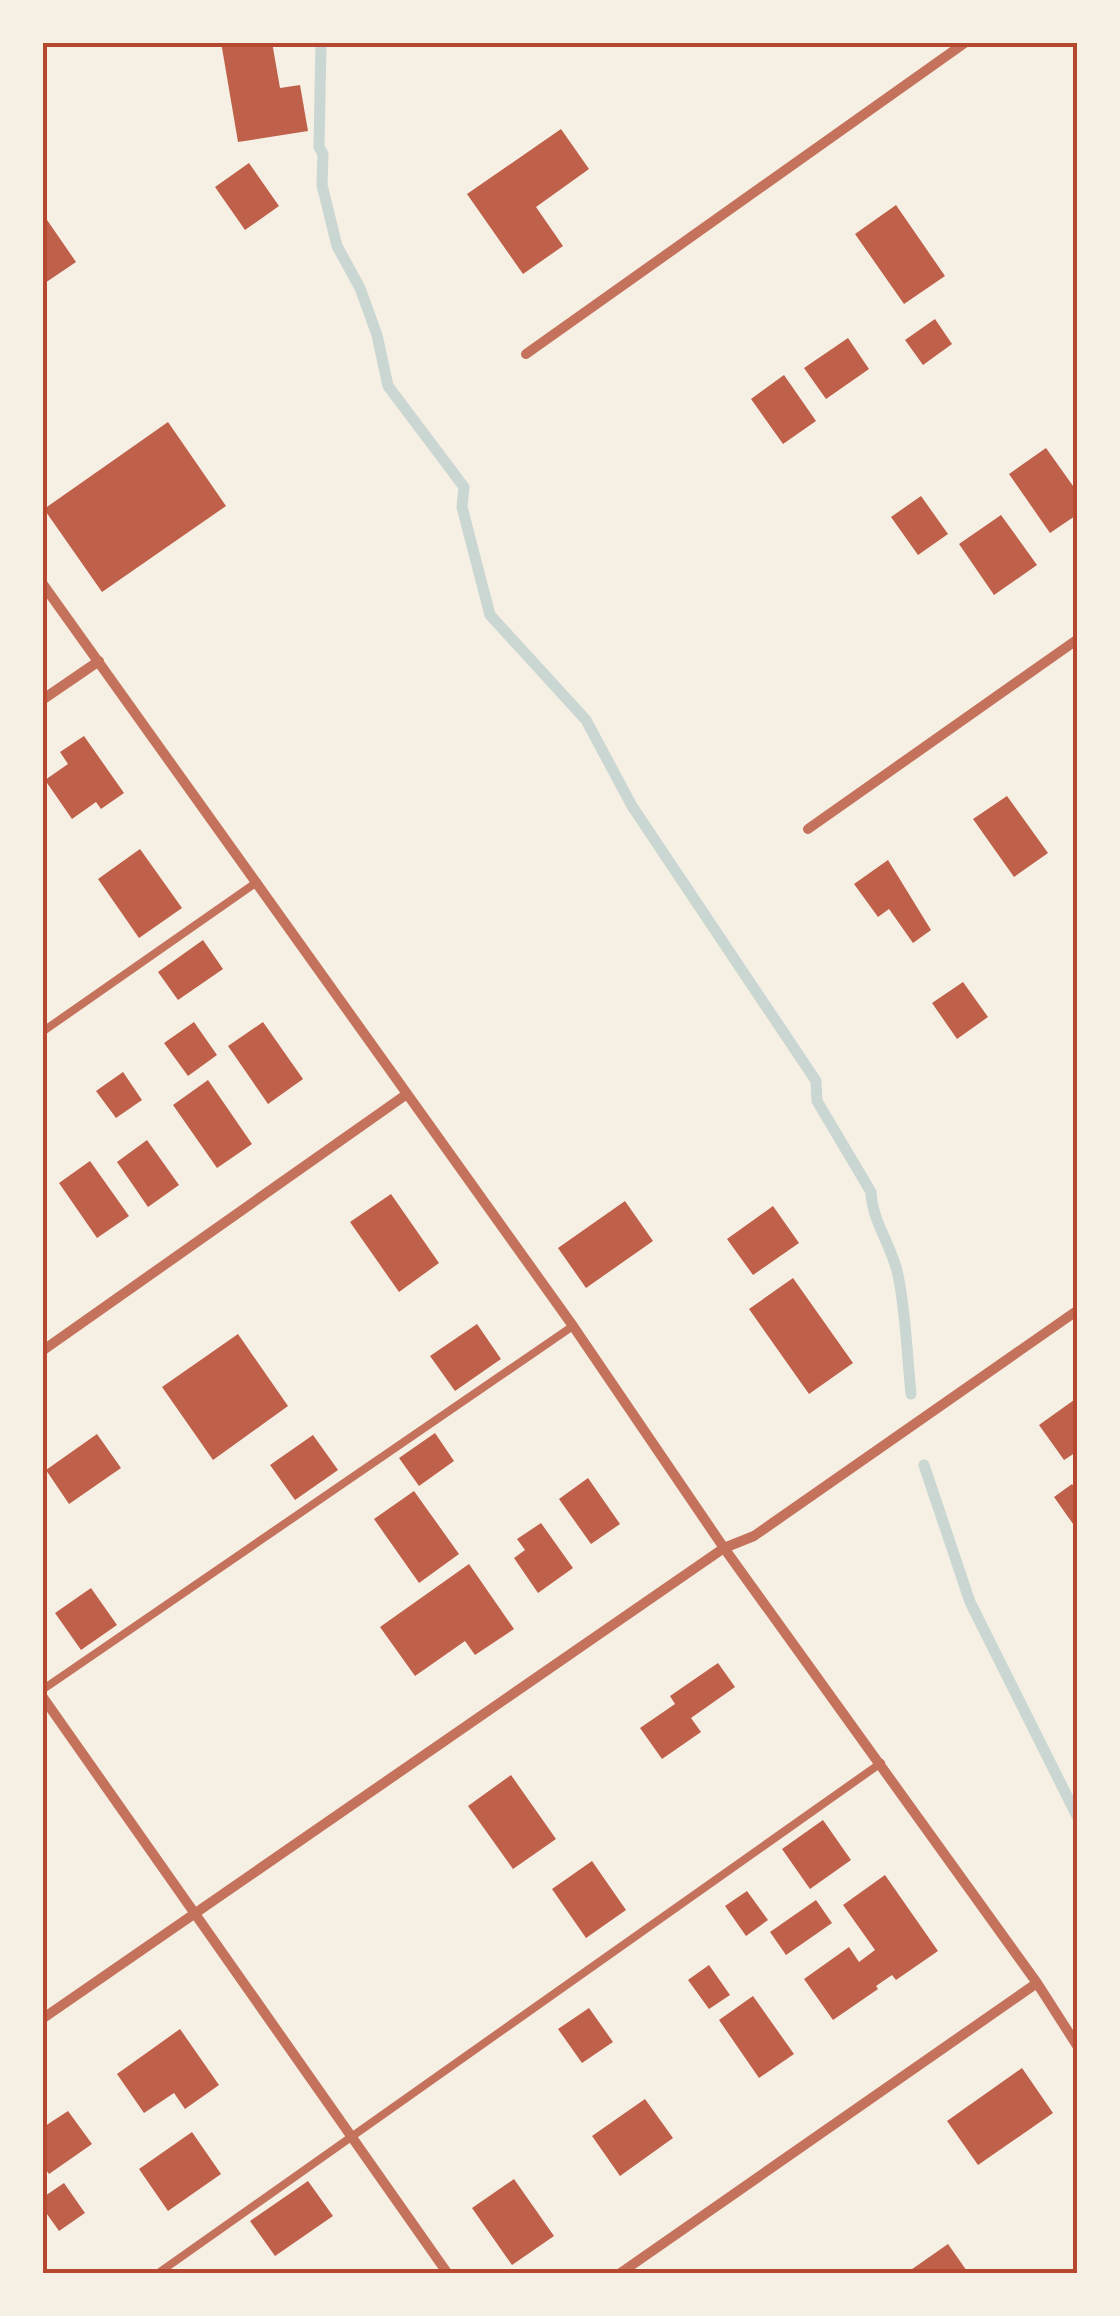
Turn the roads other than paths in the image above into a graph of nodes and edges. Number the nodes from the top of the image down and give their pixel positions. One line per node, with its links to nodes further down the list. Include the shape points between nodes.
1 (966, 42): 2 (street)
2 (526, 354)
3 (42, 583): 5 (street)
4 (1078, 640): 7 (street)
5 (99, 661): 6 (street); 8 (street)
6 (42, 700)
7 (808, 829)
8 (256, 882): 9 (lane); 10 (street)
9 (42, 1032)
10 (407, 1094): 12 (street); 13 (street)
11 (1078, 1310): 14 (street, via 754,1536)
12 (573, 1326): 14 (street); 15 (lane)
13 (42, 1351)
14 (724, 1548): 16 (street); 17 (street)
15 (42, 1693): 17 (street)
16 (880, 1763): 18 (street); 21 (lane)
17 (196, 1914): 19 (street); 21 (street)
18 (1037, 1982): 20 (street); 24 (street)
19 (42, 2019)
20 (1078, 2047)
21 (351, 2137): 22 (lane); 23 (street)
22 (157, 2274)
23 (448, 2274)
24 (620, 2274)

